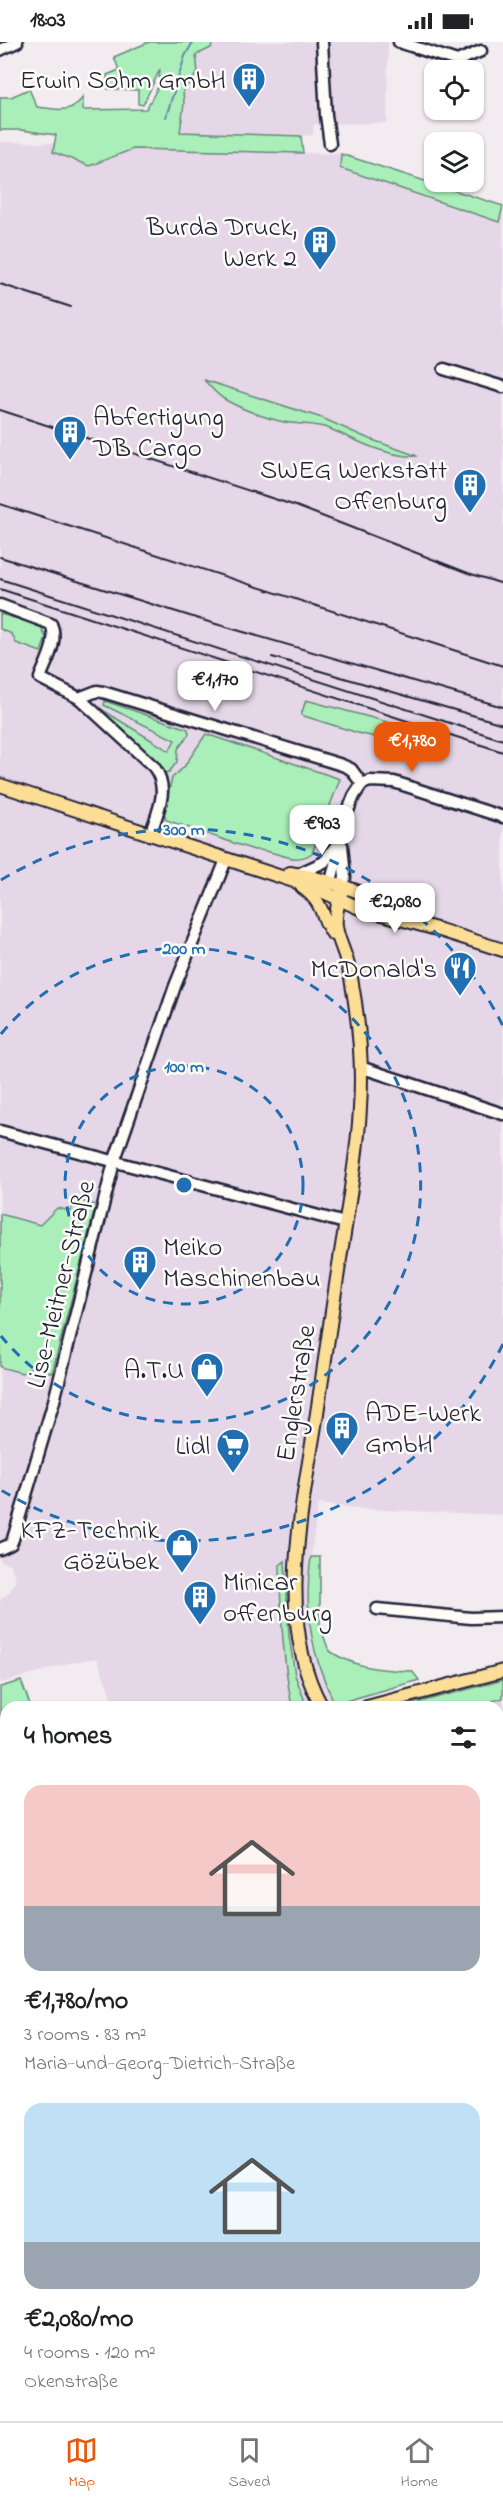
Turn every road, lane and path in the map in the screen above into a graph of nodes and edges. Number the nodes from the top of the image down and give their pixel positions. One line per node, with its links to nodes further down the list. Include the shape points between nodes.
1 (17, 42): 4 (street)
2 (322, 42): 6 (street)
3 (399, 42): 5 (street, via 457,61)
4 (0, 50)
5 (481, 51)
6 (330, 138)
7 (444, 369): 8 (street)
8 (503, 387)
9 (0, 605): 10 (street, via 51,624 53,643 40,678)
10 (80, 698): 11 (street, via 103,692 342,765 351,769); 14 (street, via 160,776 163,795)
11 (362, 784): 13 (street, via 394,782); 15 (street)
12 (0, 785): 14 (main road)
13 (503, 817)
14 (150, 835): 16 (main road)
15 (341, 836): 17 (street, via 324,862); 18 (street, via 345,877)
16 (226, 860): 17 (main road); 27 (street, Lise-Meitner-Straße, via 175,986)
17 (297, 878): 18 (main road); 20 (main road, Englerstraße)
18 (335, 890): 19 (main road); 20 (main road); 21 (main road, via 390,904); 22 (main road, Englerstraße)
19 (357, 908): 21 (main road); 22 (main road, via 343,917)
20 (322, 909): 22 (main road, Englerstraße)
21 (440, 930): 23 (main road)
22 (339, 942): 24 (main road, Englerstraße, via 351,975)
23 (503, 950)
24 (363, 1068): 25 (street); 28 (main road, Englerstraße, via 359,1130)
25 (503, 1114)
26 (0, 1131): 27 (street)
27 (114, 1162): 28 (street); 29 (street, Lise-Meitner-Straße, via 54,1401 13,1539)
28 (345, 1222): 33 (main road, Englerstraße, via 306,1485 296,1583 302,1650)
29 (0, 1549)
30 (377, 1609): 31 (street, via 471,1618)
31 (503, 1617)
32 (503, 1671): 34 (main road)
33 (320, 1701)
34 (390, 1701)

